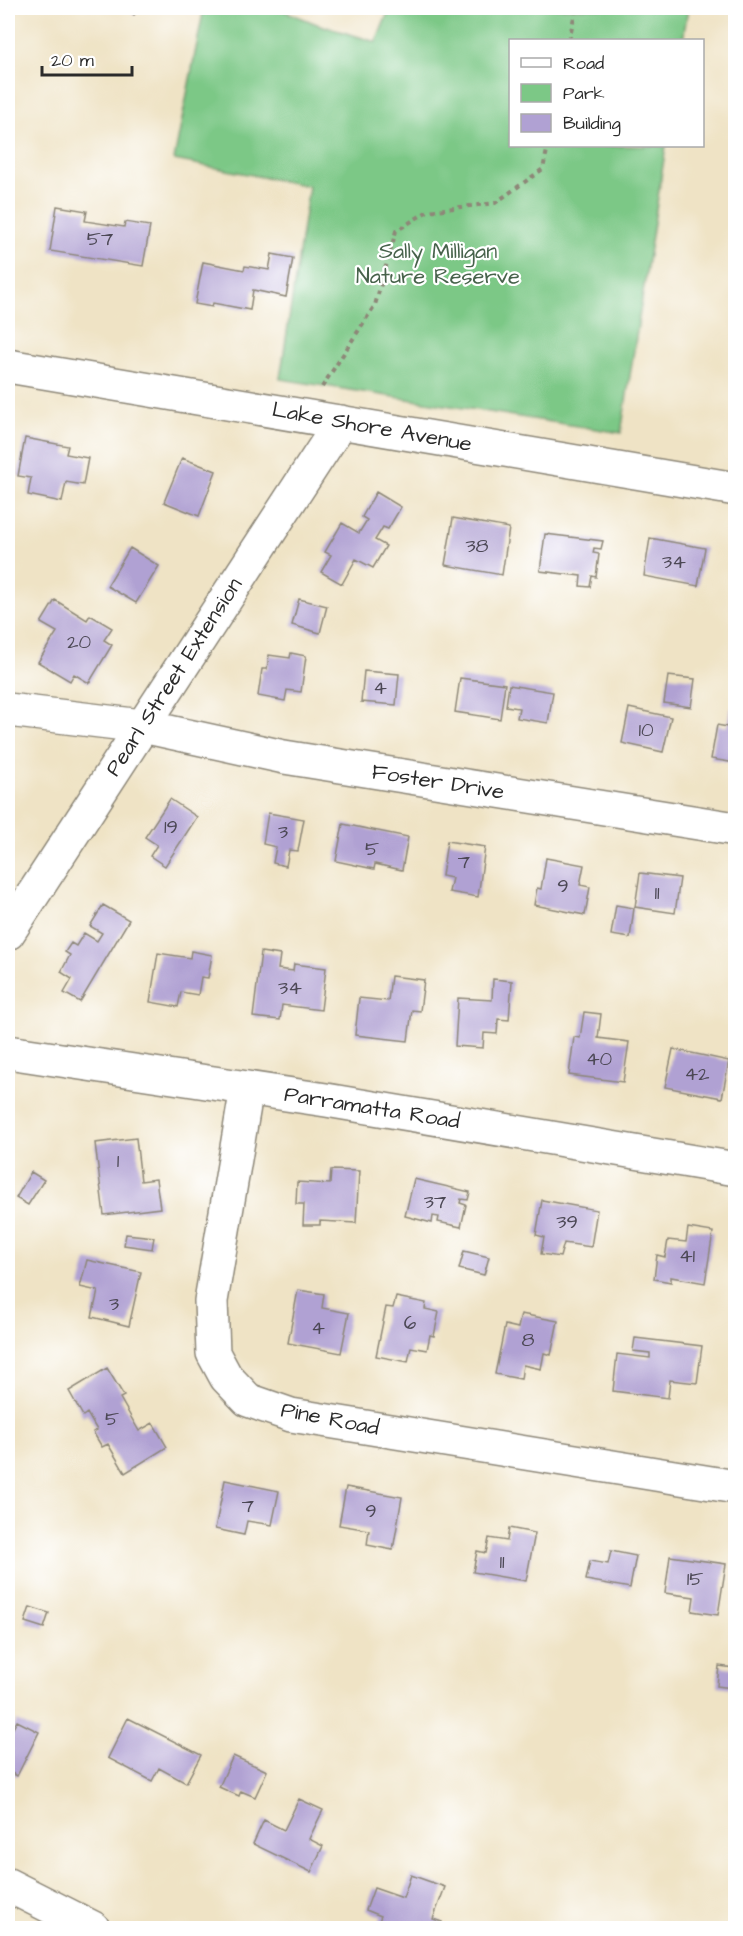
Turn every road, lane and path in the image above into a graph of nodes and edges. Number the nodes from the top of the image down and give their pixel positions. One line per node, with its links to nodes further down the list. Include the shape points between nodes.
1 (576, 8): 2 (path)
2 (569, 39)
3 (548, 147): 5 (path, via 543,169 495,203 428,211 396,231 375,304)
4 (8, 366): 5 (street, Lake Shore Avenue)
5 (304, 416): 6 (street, Lake Shore Avenue)
6 (341, 422): 7 (street, Lake Shore Avenue); 9 (street, Pearl Street Extension)
7 (735, 489)
8 (8, 710): 9 (street, Foster Drive)
9 (142, 726): 10 (street, Foster Drive, via 284,757); 11 (street, Pearl Street Extension)
10 (735, 829)
11 (8, 933)
12 (8, 1052): 13 (street, Parramatta Road)
13 (247, 1088): 14 (street, Parramatta Road); 15 (street, Pine Road, via 211,1301 213,1353 225,1377 248,1400 291,1415)
14 (735, 1169)
15 (735, 1487)
16 (8, 1886): 17 (street)
17 (93, 1929)

